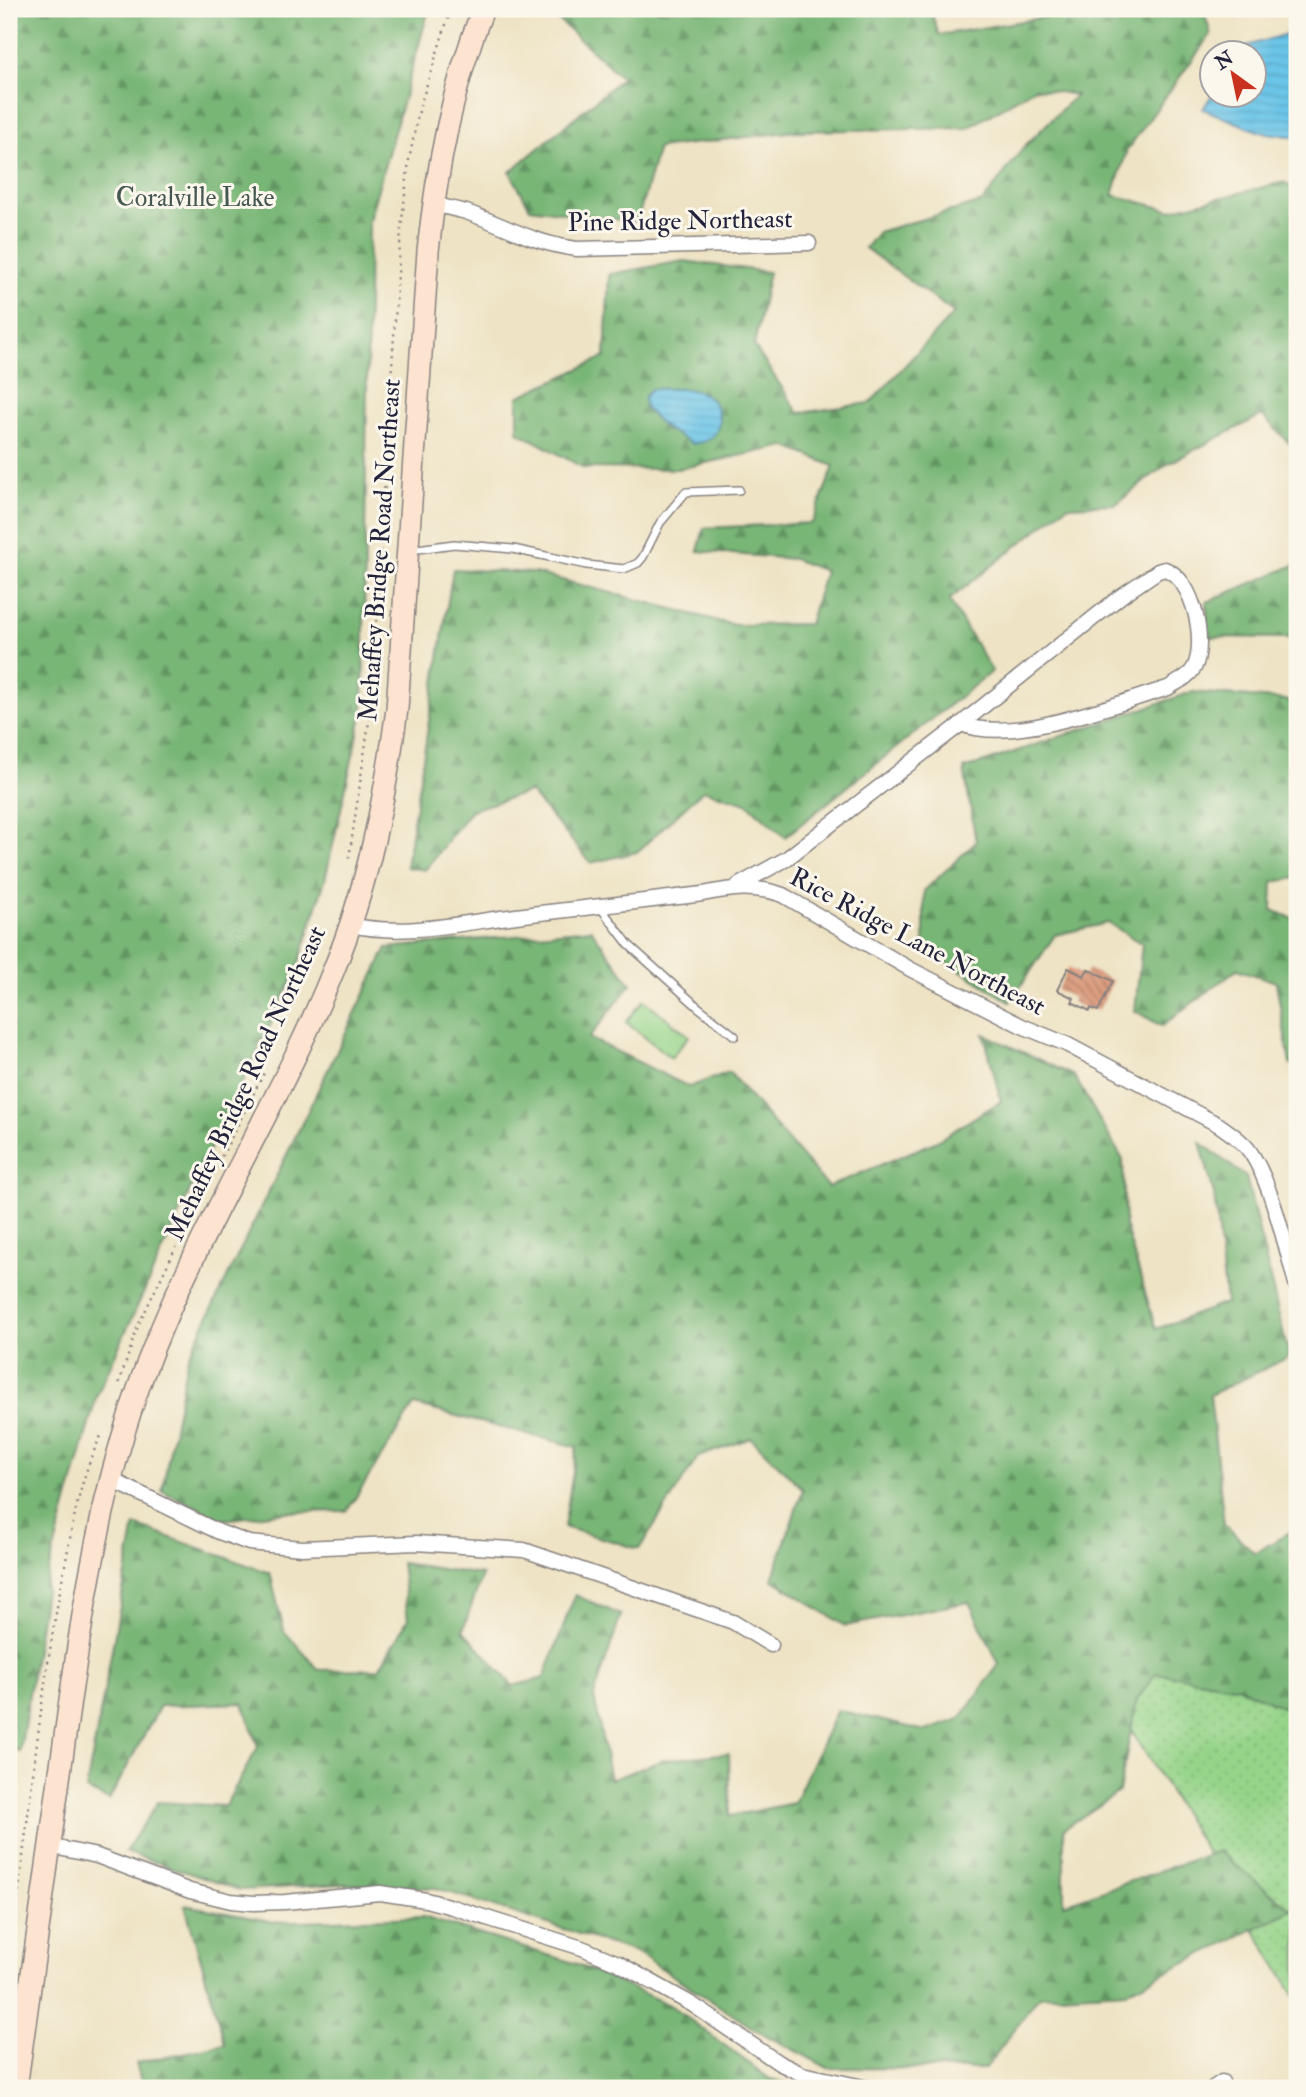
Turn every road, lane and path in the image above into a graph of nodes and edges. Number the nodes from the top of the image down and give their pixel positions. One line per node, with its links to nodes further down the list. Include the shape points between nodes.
1 (451, 9): 8 (path, via 420,106 409,160 371,708)
2 (483, 9): 3 (main road, Mehaffey Bridge Road Northeast, via 448,121)
3 (433, 204): 4 (street, Pine Ridge Northeast, via 524,237 577,249); 6 (main road, Mehaffey Bridge Road Northeast)
4 (809, 243)
5 (739, 490): 6 (lane, via 686,492 660,523 643,557 624,569 513,549 454,544)
6 (410, 550): 11 (main road, Mehaffey Bridge Road Northeast, via 388,779)
7 (961, 724): 7 (street, via 1011,729 1042,726 1168,688 1185,678 1194,668 1198,634 1184,584 1172,571 1158,571); 9 (street, via 786,859)
8 (349, 858)
9 (731, 888): 10 (street, Rice Ridge Lane Northeast); 16 (street, Rice Ridge Lane Northeast, via 763,888 783,895 910,968 1066,1044 1229,1132 1249,1150 1260,1169)
10 (599, 906): 11 (street, Rice Ridge Lane Northeast, via 405,930); 12 (lane, via 629,945)
11 (350, 925): 19 (main road, Mehaffey Bridge Road Northeast, via 317,1010 164,1319)
12 (735, 1036)
13 (268, 1066): 14 (path)
14 (190, 1218)
15 (178, 1242): 17 (path, via 138,1326)
16 (1297, 1287)
17 (115, 1394)
18 (104, 1430): 22 (path, via 81,1483 50,1639)
19 (110, 1479): 20 (street, via 249,1543 302,1548 416,1543 524,1550 733,1622); 21 (main road, Mehaffey Bridge Road Northeast, via 78,1640)
20 (771, 1646)
21 (49, 1846): 23 (main road, Mehaffey Bridge Road Northeast); 24 (street, via 97,1856 190,1891 231,1901 285,1902 380,1893 452,1907 618,1963 693,2005 779,2063 802,2074)
22 (9, 1961)
23 (16, 2088)
24 (868, 2088)

